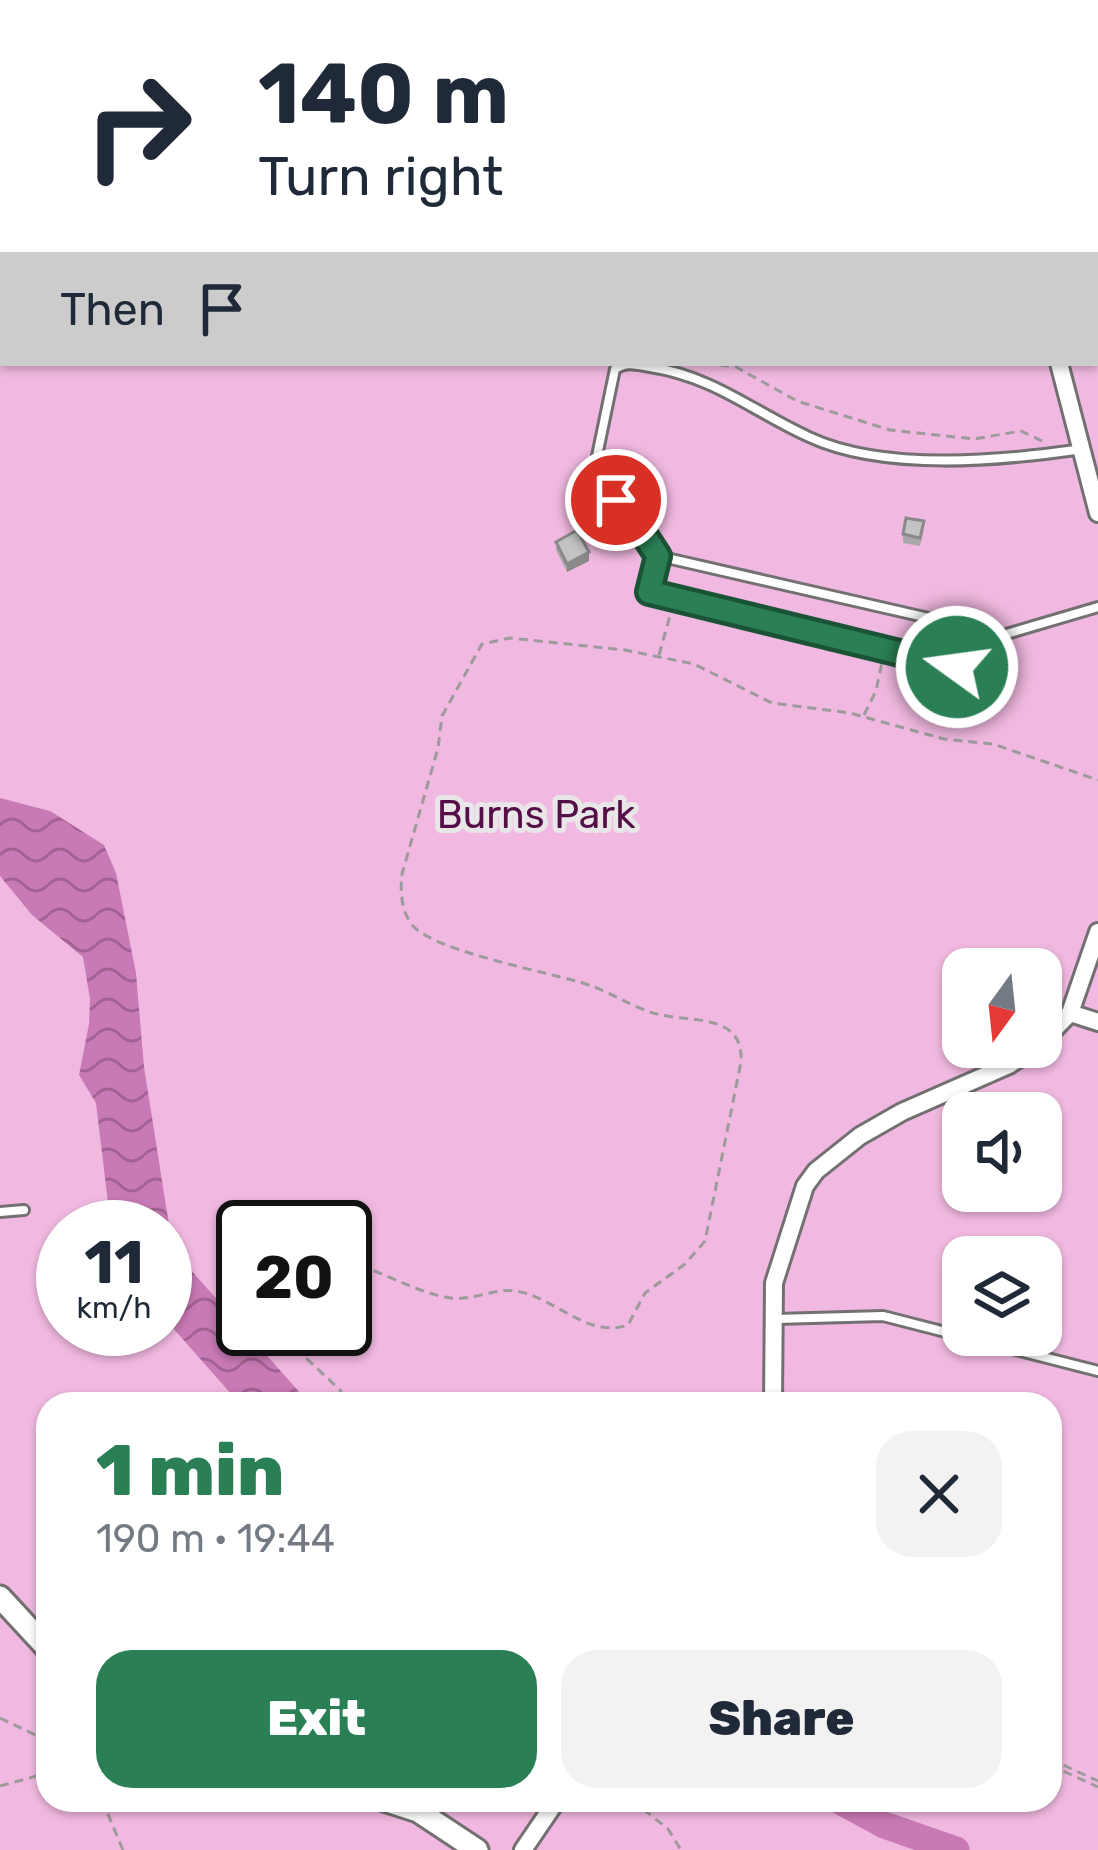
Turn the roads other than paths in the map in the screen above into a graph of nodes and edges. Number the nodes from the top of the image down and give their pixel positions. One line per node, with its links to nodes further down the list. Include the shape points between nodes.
1 (618, 366): 7 (lane, via 591,485 626,507)
2 (632, 366): 4 (lane, via 688,375 820,442 880,455 974,459)
3 (1060, 366): 4 (street)
4 (1082, 449): 5 (street)
5 (1094, 484): 6 (street)
6 (1098, 513)
7 (658, 556): 9 (lane); 9 (lane, via 649,592 993,676)
8 (1098, 607): 9 (lane)
9 (1003, 635)
10 (1098, 932): 11 (street)
11 (1070, 1013): 12 (street); 13 (street)
12 (1062, 1021)
13 (1098, 1022)
14 (1002, 1068): 17 (street, via 902,1112 816,1171 792,1222)
15 (24, 1210): 16 (lane)
16 (0, 1213)
17 (772, 1319): 18 (lane, via 883,1316); 19 (street)
18 (1098, 1371)
19 (773, 1392)
20 (0, 1597): 21 (street)
21 (36, 1636)
22 (419, 1812): 24 (street)
23 (549, 1812): 25 (street)
24 (476, 1850)
25 (523, 1850)

